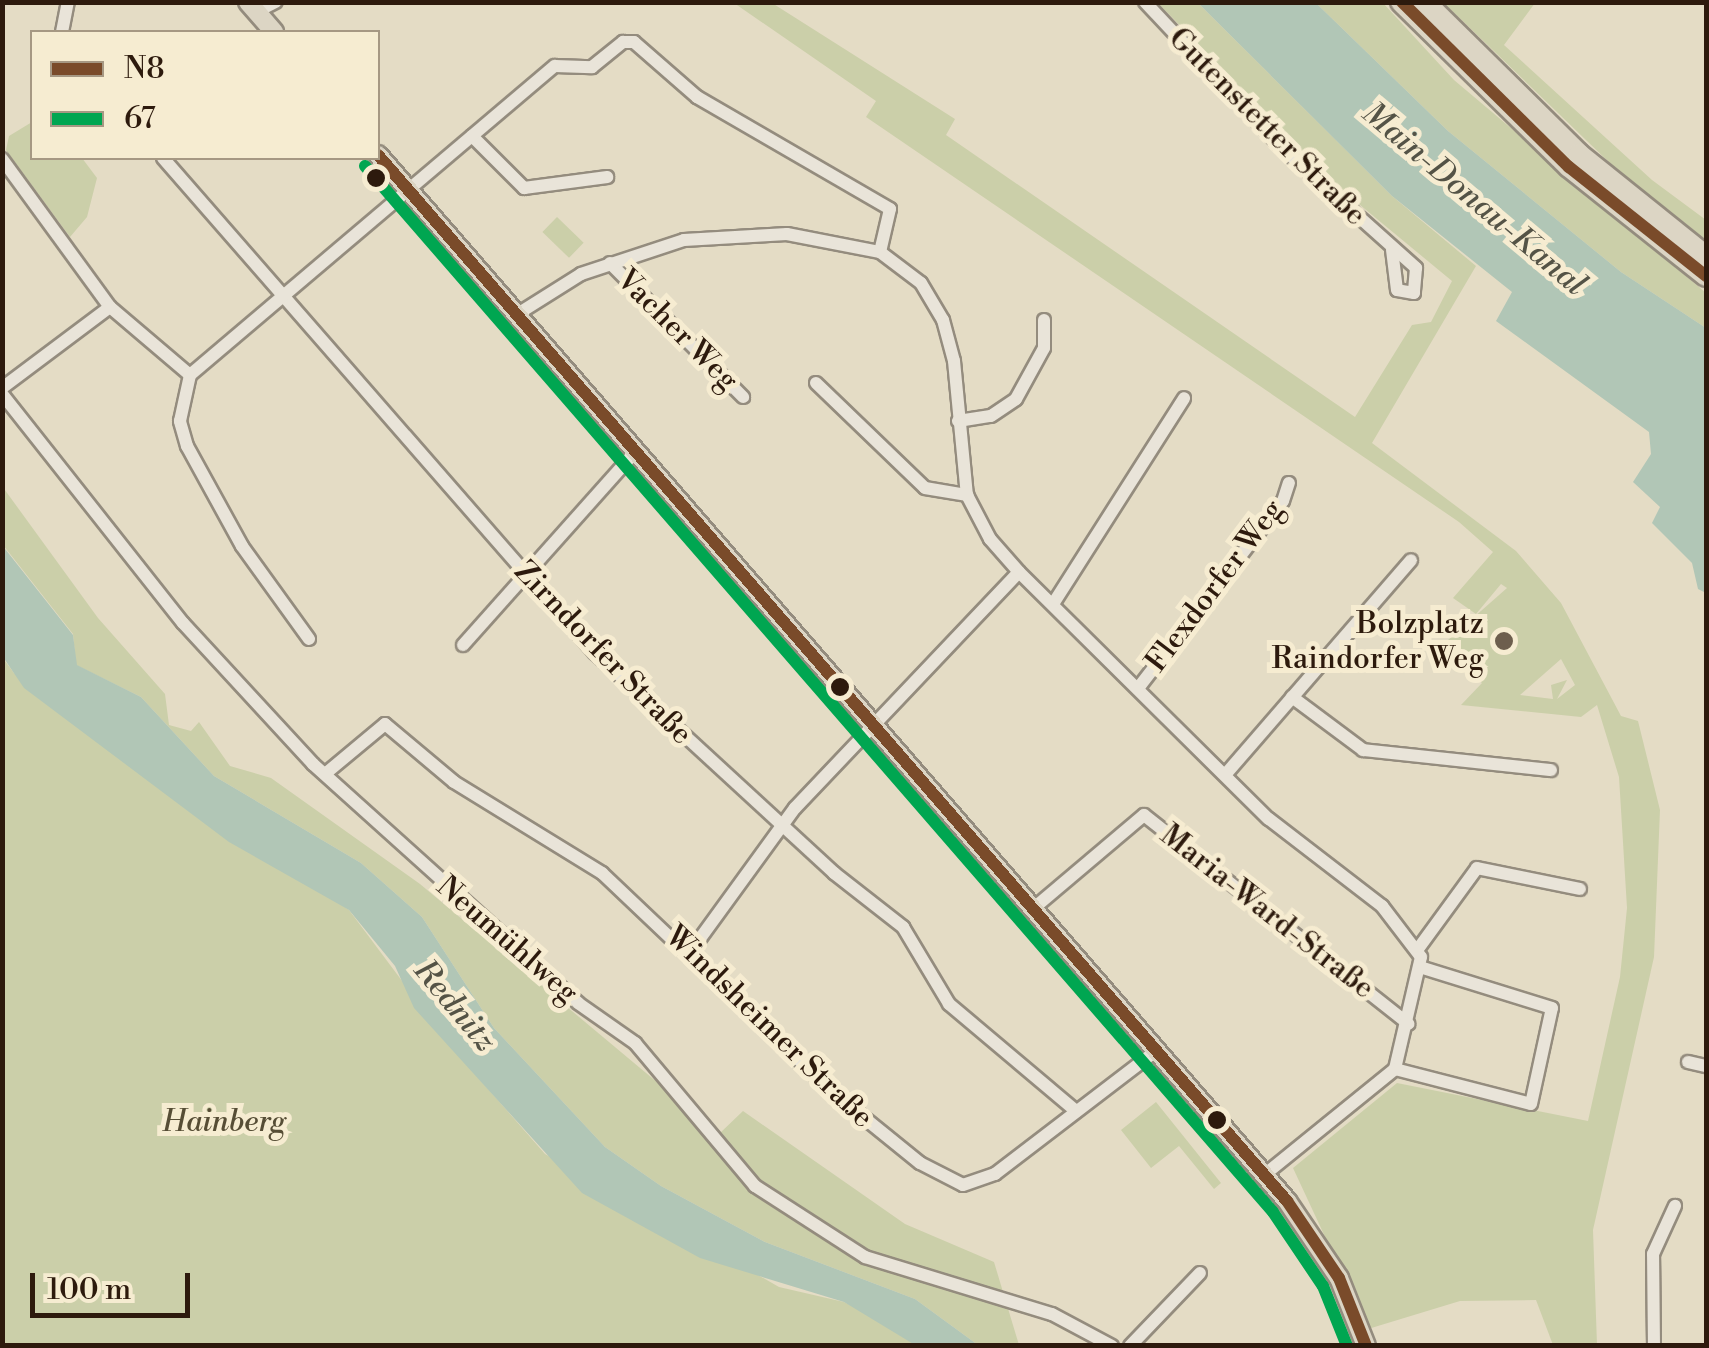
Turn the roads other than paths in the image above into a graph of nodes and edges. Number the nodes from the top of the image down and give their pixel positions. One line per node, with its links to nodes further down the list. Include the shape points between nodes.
1 (68, 2): 7 (street)
2 (276, 2): 6 (street)
3 (1145, 2): 15 (street, Gutenstetter Straße, via 1239,106)
4 (1400, 2): 19 (highway, via 1559,158)
5 (1424, 2): 17 (highway, via 1579,154)
6 (252, 7): 8 (main road)
7 (62, 30)
8 (272, 30)
9 (472, 136): 13 (street, via 524,188); 14 (street); 16 (street, via 555,66 592,67 624,42 634,42 697,96 890,209)
10 (380, 157): 14 (main road)
11 (2, 159): 21 (street)
12 (165, 160): 20 (street, Zirndorfer Straße)
13 (607, 178)
14 (408, 190): 20 (street); 22 (main road)
15 (1392, 250)
16 (880, 252): 18 (street, via 792,234 735,234 684,240); 29 (street, via 922,282 943,320)
17 (1706, 256)
18 (610, 263): 22 (street); 27 (street, Vacher Weg)
19 (1706, 276)
20 (284, 298): 24 (street); 35 (street, Zirndorfer Straße)
21 (110, 307): 24 (street); 26 (street)
22 (516, 315): 30 (main road)
23 (1044, 320): 29 (street, via 1042,354 1016,398 991,416)
24 (190, 375): 37 (street, via 180,420 187,446 242,546)
25 (816, 383): 32 (street, via 924,488)
26 (2, 391): 43 (street, Neumühlweg, via 184,623)
27 (743, 397)
28 (1184, 398): 36 (street)
29 (958, 420): 32 (street)
30 (636, 451): 35 (street); 41 (main road)
31 (1290, 483): 39 (street, Flexdorfer Weg, via 1283,501)
32 (967, 495): 34 (street, via 990,540)
33 (1411, 560): 40 (street)
34 (1019, 572): 36 (street); 41 (street)
35 (526, 575): 38 (street); 45 (street, Zirndorfer Straße, via 642,700)
36 (1054, 604): 39 (street)
37 (309, 639)
38 (462, 645)
39 (1139, 688): 44 (street)
40 (1292, 697): 42 (street, via 1363,750); 44 (street)
41 (878, 726): 45 (street); 47 (main road)
42 (1551, 770)
43 (325, 774): 49 (street, Windsheimer Straße, via 386,724 454,782 602,873); 60 (street, Neumühlweg, via 578,1004 635,1043 755,1186 793,1215 865,1257 1052,1314)
44 (1225, 775): 48 (street, via 1269,818 1362,888)
45 (782, 824): 49 (street); 56 (street, Zirndorfer Straße, via 903,926 950,1004)
46 (1580, 889): 48 (street, via 1477,868)
47 (1034, 908): 51 (street, Maria-Ward-Straße, via 1144,815); 52 (main road)
48 (1418, 949): 50 (street)
49 (690, 951): 56 (street, Windsheimer Straße, via 836,1096 952,1181 979,1184)
50 (1423, 968): 51 (street); 55 (street, via 1552,1008 1531,1104)
51 (1409, 1024): 55 (street)
52 (1157, 1050): 56 (street, Windsheimer Straße); 57 (main road)
53 (1688, 1062): 54 (street)
54 (1706, 1066)
55 (1395, 1069): 57 (street)
56 (1076, 1111)
57 (1264, 1175): 62 (main road, via 1323,1250)
58 (1675, 1206): 63 (street, via 1653,1254)
59 (1200, 1273): 61 (street)
60 (1112, 1346)
61 (1130, 1346)
62 (1366, 1346)
63 (1654, 1346)

